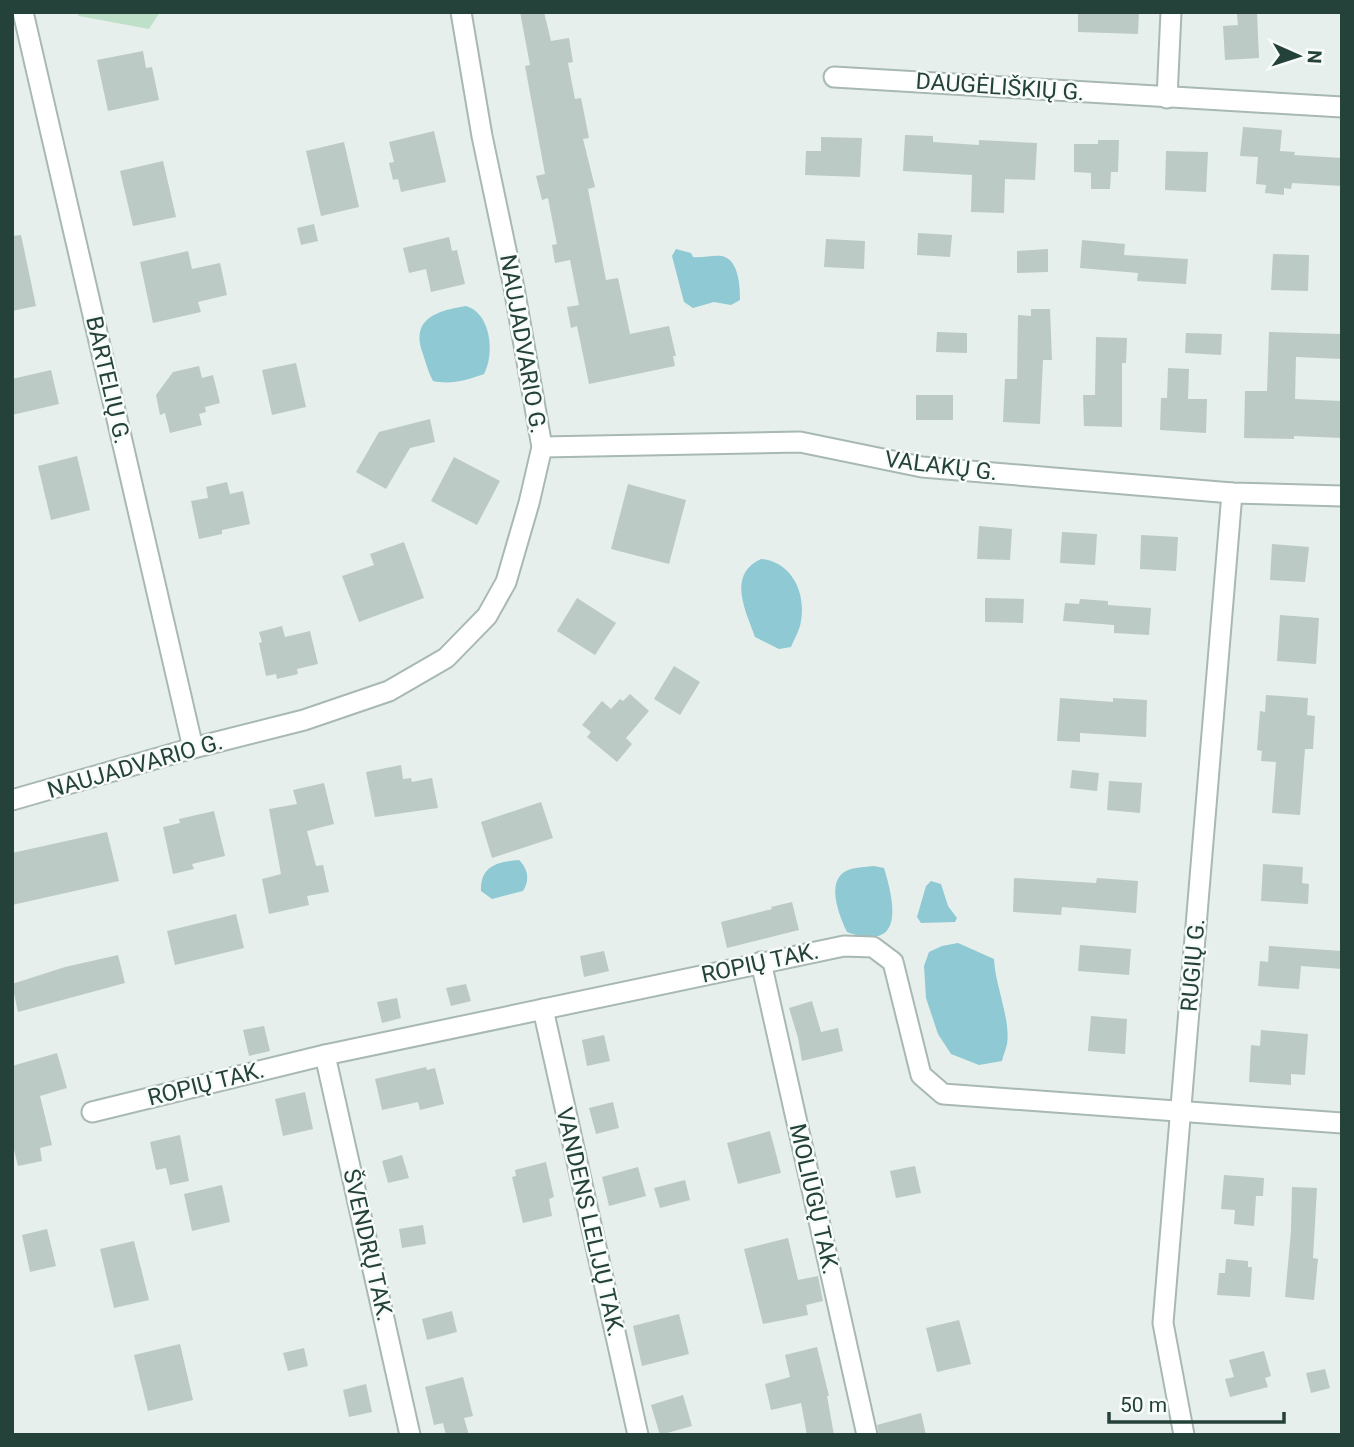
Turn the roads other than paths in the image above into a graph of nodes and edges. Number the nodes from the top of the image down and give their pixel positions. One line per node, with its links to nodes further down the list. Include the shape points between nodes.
1 (23, 12): 10 (street, BARTELIŲ G.)
2 (461, 12): 7 (street, NAUJADVARIO G.)
3 (1171, 12): 5 (street)
4 (834, 77): 5 (street, DAUGĖLIŠKIŲ G.)
5 (1167, 98): 6 (street, DAUGĖLIŠKIŲ G.)
6 (1342, 107)
7 (542, 447): 8 (street, VALAKŲ G., via 800,442 922,467); 10 (street, NAUJADVARIO G., via 506,582 487,616 446,658 389,691 304,720)
8 (1232, 493): 9 (street, VALAKŲ G.); 15 (street, RUGIŲ G.)
9 (1342, 496)
10 (193, 748): 11 (street, NAUJADVARIO G.)
11 (12, 800)
12 (761, 962): 13 (street, ROPIŲ TAK.); 15 (street, ROPIŲ TAK., via 845,946 873,947 893,962 921,1075 943,1094); 20 (street, MOLIŪGŲ TAK.)
13 (542, 1009): 14 (street, ROPIŲ TAK.); 19 (street, VANDENS LELIJŲ TAK.)
14 (325, 1055): 16 (street, ROPIŲ TAK.); 18 (street, ŠVENDRŲ TAK.)
15 (1181, 1111): 17 (street, ROPIŲ TAK.); 21 (street, RUGIŲ G., via 1163,1323)
16 (92, 1112)
17 (1342, 1123)
18 (410, 1435)
19 (638, 1435)
20 (867, 1435)
21 (1184, 1435)

